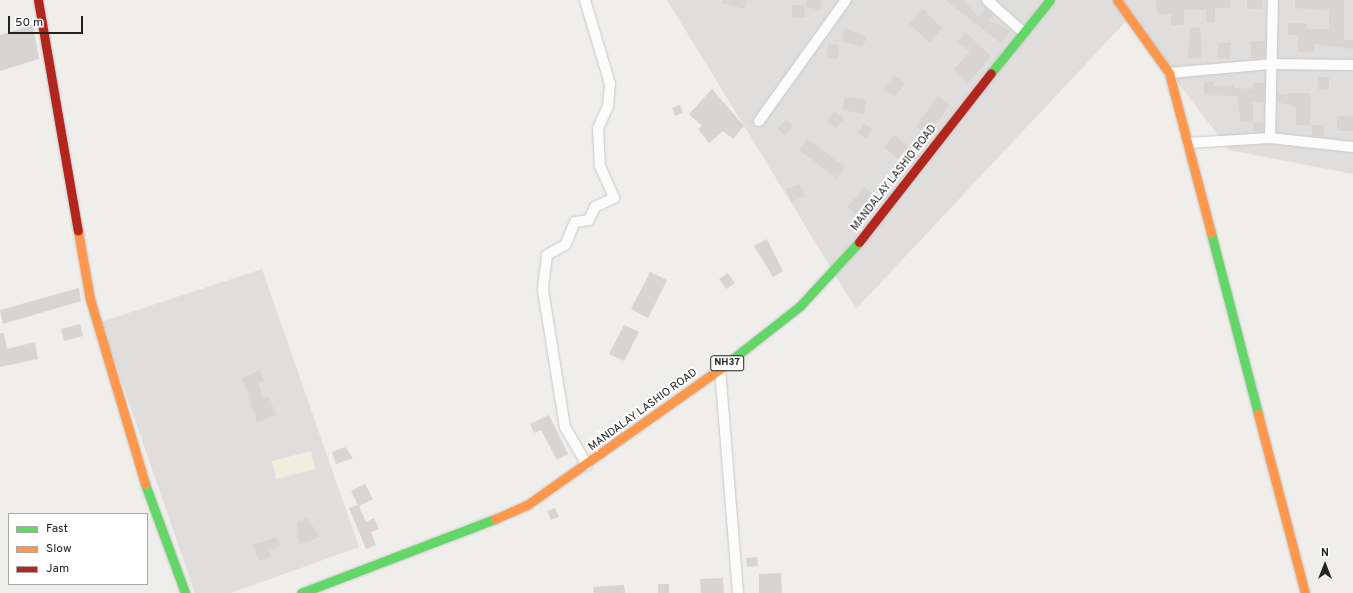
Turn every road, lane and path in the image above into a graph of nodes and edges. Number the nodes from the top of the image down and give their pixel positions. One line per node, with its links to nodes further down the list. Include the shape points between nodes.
1 (38, 0): 18 (main road, via 90,299 147,490)
2 (585, 0): 17 (street, via 610,84 608,106 598,128 600,166 614,198 596,207 589,220 575,222 566,245 547,255 543,290 566,427)
3 (846, 0): 12 (street)
4 (987, 0): 8 (street)
5 (1050, 0): 8 (main road, MANDALAY LASHIO ROAD / NH37)
6 (1117, 0): 11 (main road)
7 (1273, 0): 9 (street)
8 (1024, 32): 16 (main road, MANDALAY LASHIO ROAD / NH37, via 878,222 800,306)
9 (1271, 64): 10 (street); 11 (street); 13 (street)
10 (1353, 65)
11 (1168, 73): 14 (main road)
12 (759, 121)
13 (1270, 138): 14 (street); 15 (street)
14 (1188, 143): 21 (main road)
15 (1353, 147)
16 (720, 369): 17 (main road, MANDALAY LASHIO ROAD / NH37); 20 (street)
17 (587, 465): 19 (main road, MANDALAY LASHIO ROAD / NH37, via 527,505 446,540)
18 (185, 593)
19 (301, 593)
20 (738, 593)
21 (1305, 593)

